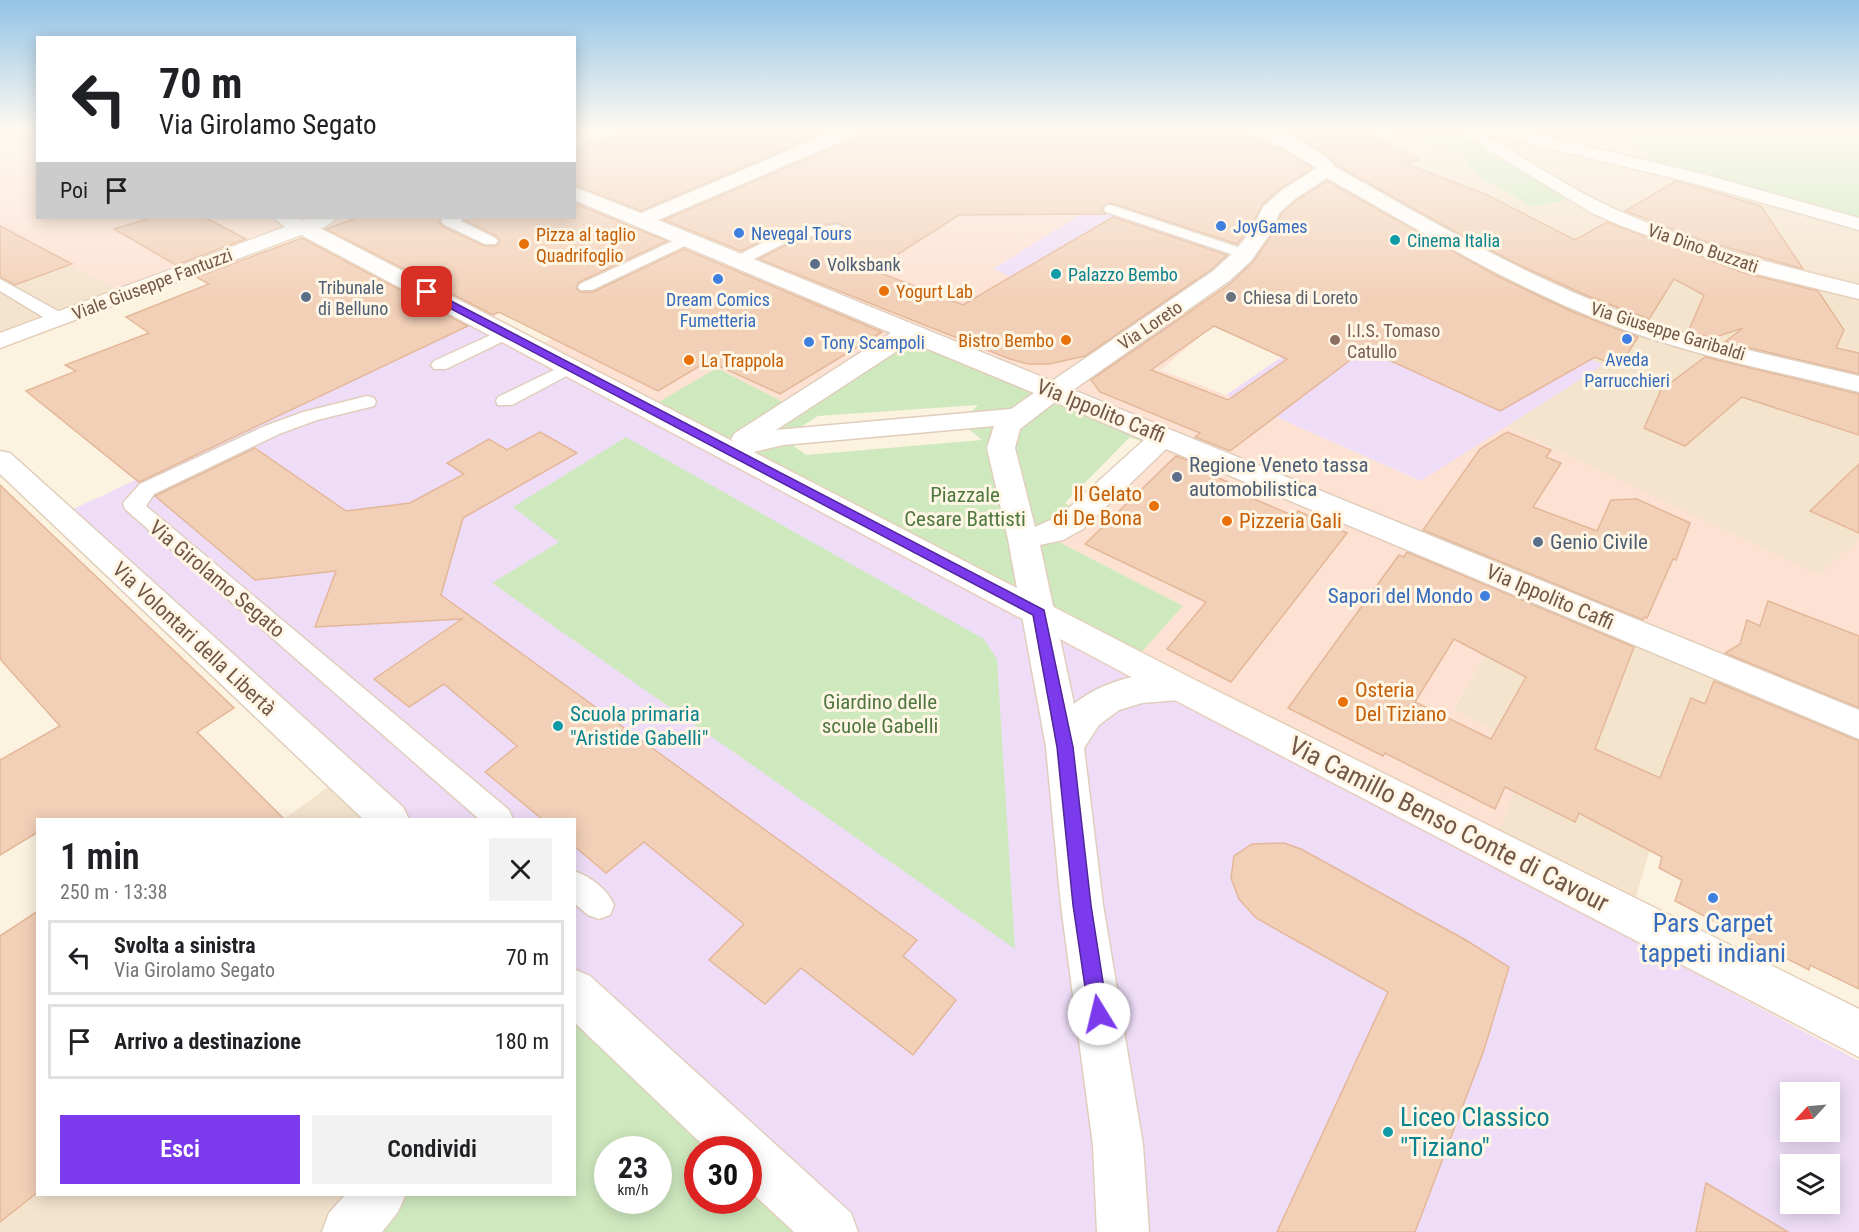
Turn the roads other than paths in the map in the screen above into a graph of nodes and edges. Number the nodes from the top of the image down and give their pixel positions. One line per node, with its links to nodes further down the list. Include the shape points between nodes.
1 (721, 185): 9 (street)
2 (1302, 185): 15 (street, Via Loreto, via 1270,211)
3 (1355, 185): 26 (street, Via Giuseppe Garibaldi, via 1489,260 1591,308 1685,339)
4 (1563, 185): 19 (street, Via Dino Buzzati, via 1647,230 1753,266)
5 (1722, 185): 11 (street)
6 (576, 195): 9 (street, Via Ippolito Caffi)
7 (1111, 209): 15 (lane)
8 (453, 219): 14 (lane, via 448,221)
9 (640, 220): 13 (street, Via Ippolito Caffi)
10 (304, 221): 20 (street, Viale Giuseppe Fantuzzi); 22 (street)
11 (1859, 224)
12 (838, 229): 16 (lane, via 792,234)
13 (686, 240): 16 (street, Via Ippolito Caffi); 18 (lane)
14 (490, 241)
15 (1245, 254): 27 (street, Via Loreto, via 1214,281)
16 (738, 261): 21 (street, Via Ippolito Caffi)
17 (0, 284): 20 (lane)
18 (586, 287)
19 (1859, 292)
20 (59, 319): 23 (street, Viale Giuseppe Fantuzzi)
21 (909, 332): 27 (street, Via Ippolito Caffi); 32 (street)
22 (506, 333): 24 (lane); 25 (street)
23 (0, 341)
24 (440, 364)
25 (570, 367): 28 (lane); 32 (street)
26 (1859, 384)
27 (1053, 391): 30 (street); 31 (street, Via Ippolito Caffi)
28 (504, 401)
29 (367, 402): 40 (lane, Via Girolamo Segato, via 272,430 147,489 134,503 136,509)
30 (1017, 416): 32 (street, via 783,438); 34 (street, via 1007,426 1001,448)
31 (1164, 436): 34 (street, via 1072,522 1052,533); 37 (street, Via Ippolito Caffi)
32 (729, 450): 35 (street)
33 (0, 459): 39 (street, Via Volontari della Libertà)
34 (1023, 539): 35 (street)
35 (1039, 613): 36 (street, Via Camillo Benso Conte di Cavour); 38 (street)
36 (1179, 687): 38 (street, via 1128,693 1098,705 1085,716); 44 (street, Via Camillo Benso Conte di Cavour)
37 (1859, 725)
38 (1065, 747): 48 (street, via 1082,905 1118,1145)
39 (388, 818)
40 (498, 818)
41 (576, 886): 42 (lane)
42 (599, 905)
43 (576, 993): 45 (street)
44 (1859, 1034)
45 (729, 1136)
46 (762, 1167): 50 (street)
47 (378, 1196): 49 (street)
48 (1121, 1226)
49 (348, 1232)
50 (832, 1232)

